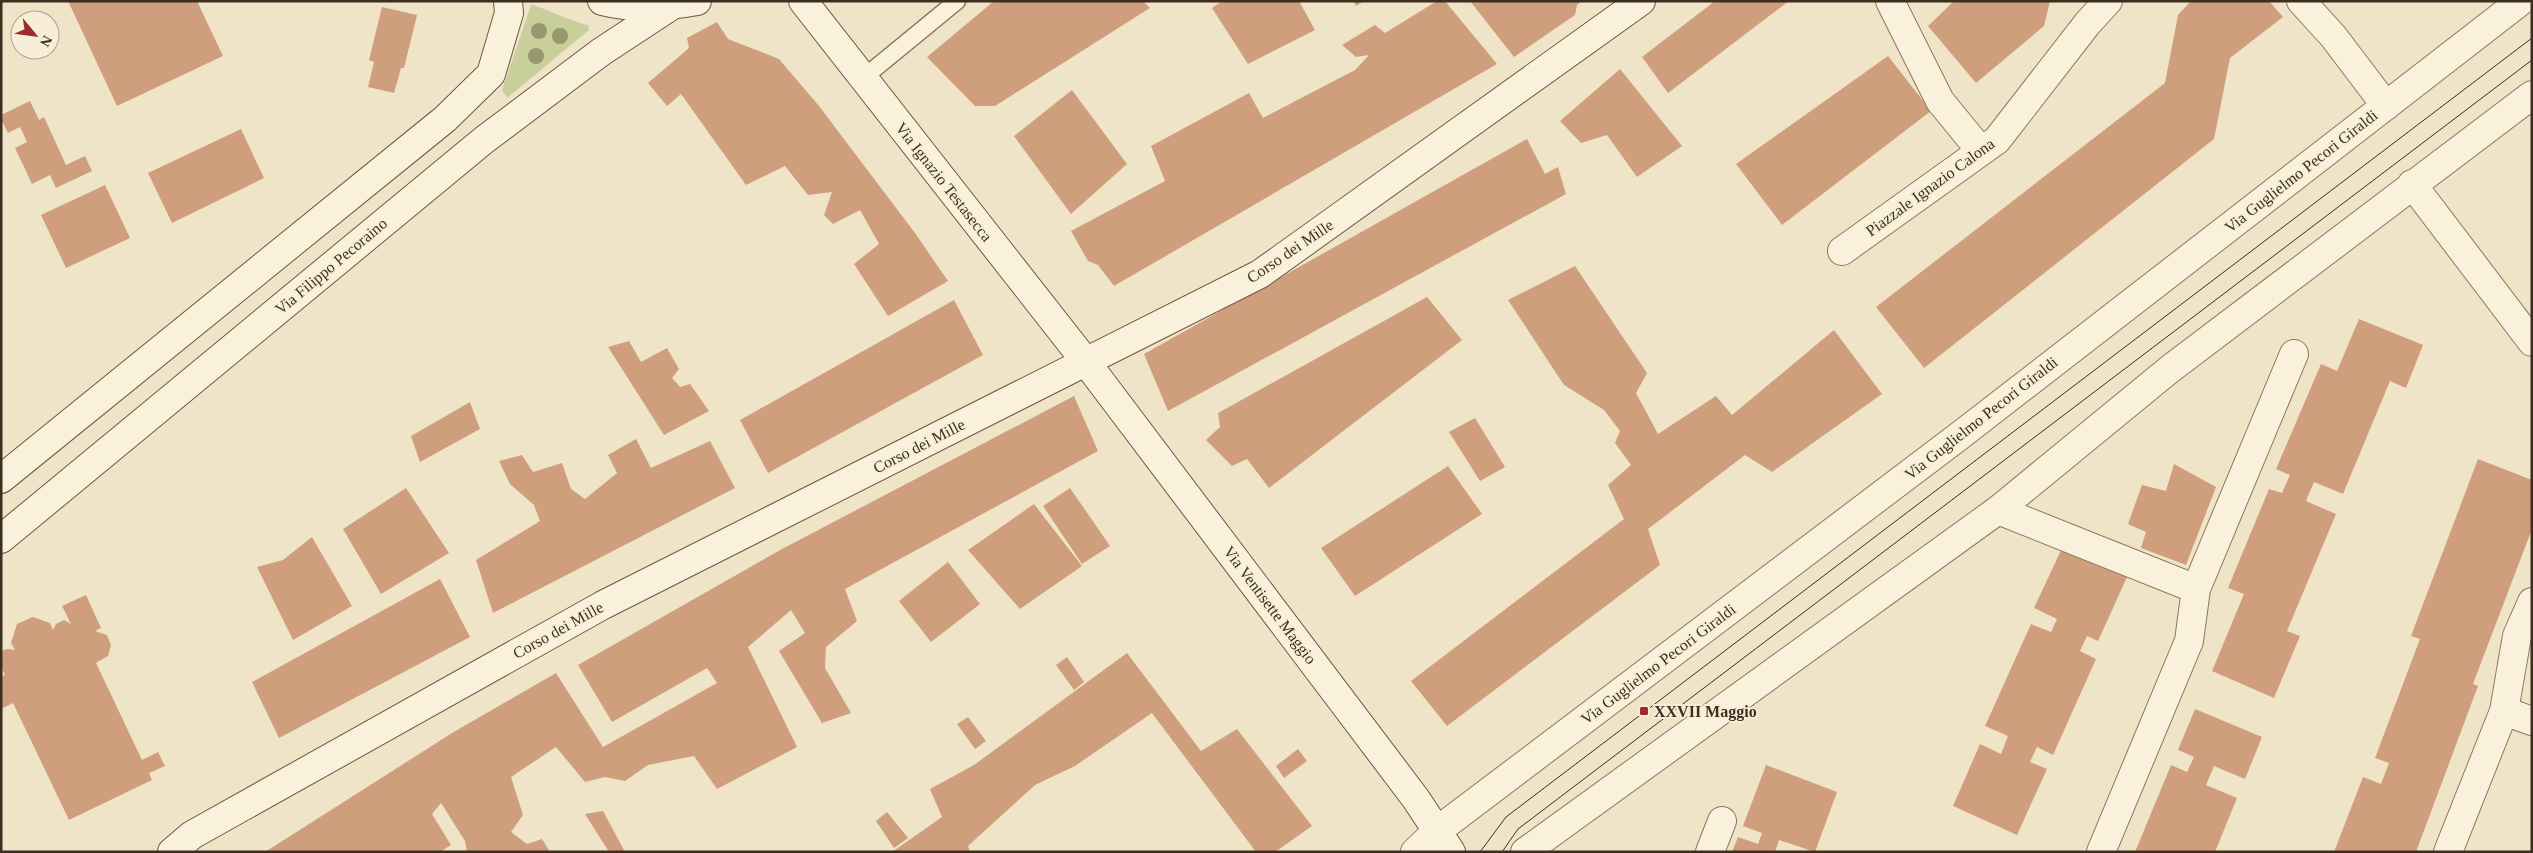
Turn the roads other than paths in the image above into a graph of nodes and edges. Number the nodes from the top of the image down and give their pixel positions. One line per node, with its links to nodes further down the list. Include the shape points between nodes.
1 (508, 1): 20 (street, via 509,13 491,74 445,119)
2 (602, 1): 10 (street, via 621,6)
3 (803, 1): 11 (street, Via Ignazio Testasecca)
4 (957, 1): 11 (lane)
5 (1641, 1): 19 (street, Corso dei Mille, via 1260,274)
6 (1890, 1): 14 (street, via 1940,101)
7 (2108, 1): 14 (street, Piazzale Ignazio Calona, via 1997,140)
8 (2301, 1): 13 (street, via 2333,36)
9 (2521, 1): 13 (street, Via Guglielmo Pecori Giraldi)
10 (684, 3): 22 (street, Via Filippo Pecoraino, via 601,52 484,140)
11 (862, 79): 19 (street, Via Ignazio Testasecca)
12 (2532, 95): 15 (street)
13 (2386, 106): 28 (street, Via Guglielmo Pecori Giraldi, via 1958,437)
14 (1981, 151): 16 (street, Piazzale Ignazio Calona)
15 (2412, 184): 17 (street); 21 (street, via 2170,369)
16 (1842, 251)
17 (2532, 342)
18 (2294, 354): 23 (street)
19 (1086, 362): 28 (street, Via Ventisette Maggio, via 1416,799); 29 (street, Corso dei Mille, via 603,605 201,831)
20 (1, 479)
21 (1998, 510): 23 (street); 31 (street)
22 (1, 539)
23 (2196, 589): 33 (street, via 2189,641)
24 (2532, 602): 25 (street, via 2517,636)
25 (2504, 711): 26 (street); 34 (street)
26 (2532, 722)
27 (1722, 821): 32 (street)
28 (1444, 842): 30 (street, Via Guglielmo Pecori Giraldi)
29 (172, 852)
30 (1415, 852)
31 (1525, 852)
32 (1710, 852)
33 (2102, 852)
34 (2448, 852)

